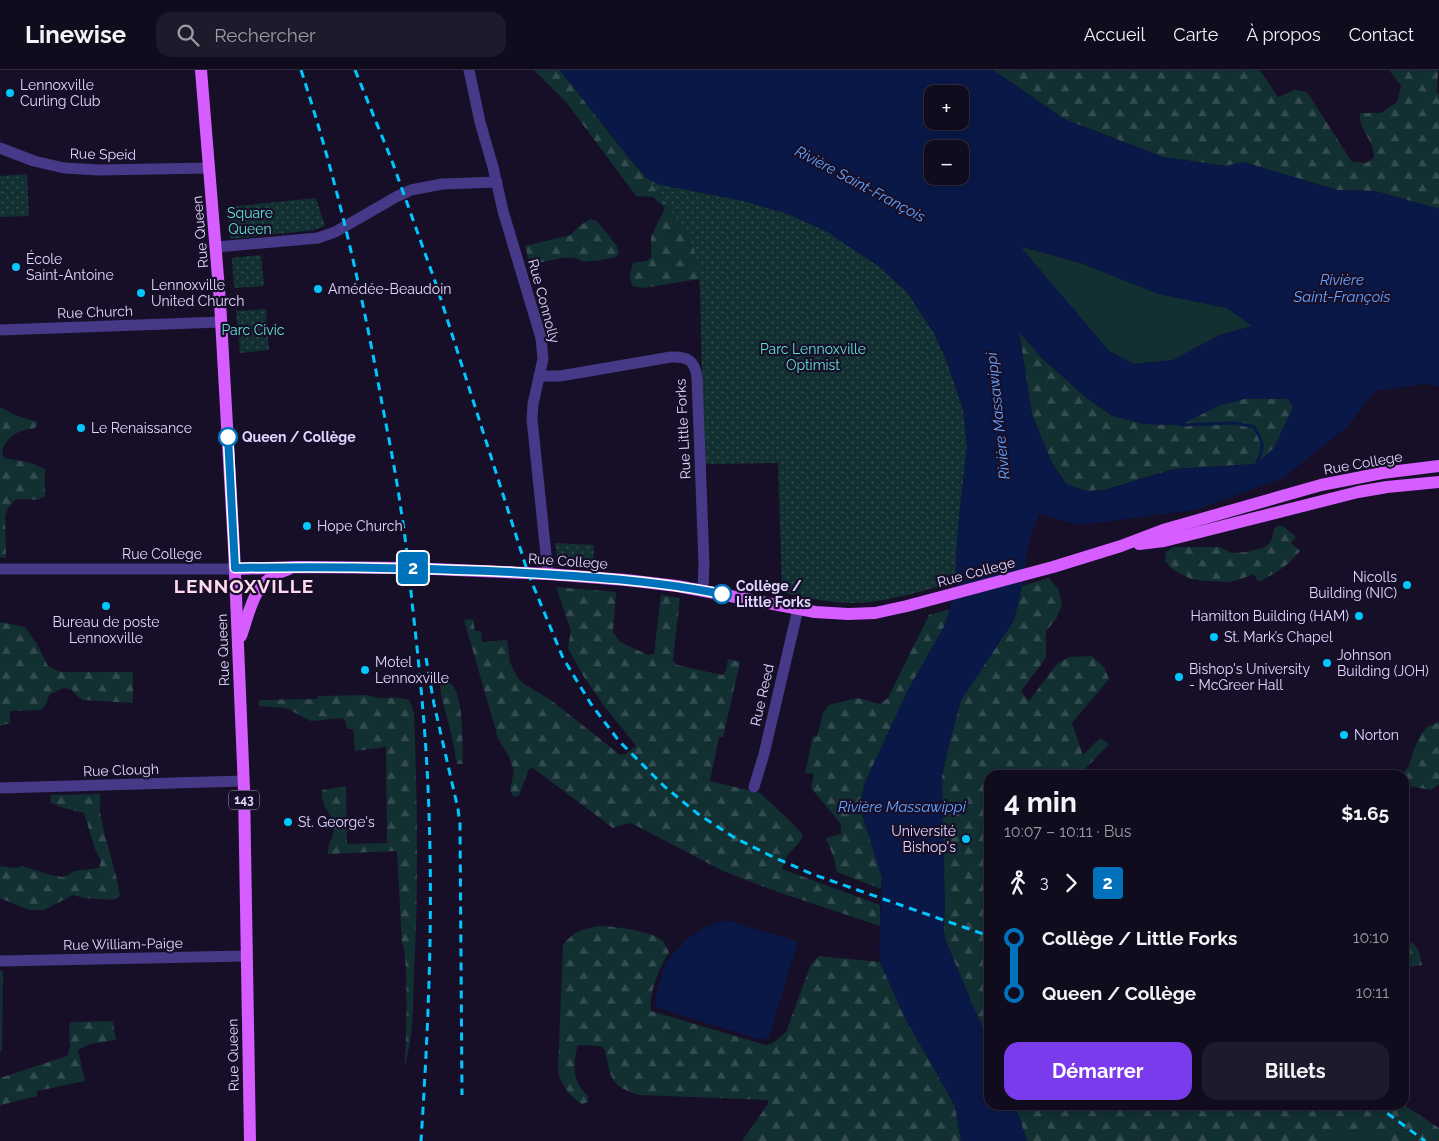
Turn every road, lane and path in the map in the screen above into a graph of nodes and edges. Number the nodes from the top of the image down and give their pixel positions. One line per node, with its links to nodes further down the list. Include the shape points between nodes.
1 (201, 70): 4 (main road, Rue Queen / 143)
2 (469, 70): 5 (street, Rue Connolly)
3 (0, 148): 4 (street, Rue Speid, via 34,161 74,169)
4 (210, 168): 6 (main road, Rue Queen / 143)
5 (497, 182): 6 (street, via 429,185 411,190 318,238); 9 (street, Rue Connolly, via 541,338)
6 (216, 247): 7 (main road, Rue Queen / 143)
7 (221, 322): 8 (street, Rue Church); 14 (main road, Rue Queen / 143)
8 (0, 330)
9 (539, 376): 16 (street, Rue Connolly, via 532,420); 17 (street, Rue Little Forks, via 560,376 670,357 691,362 697,378)
10 (1439, 466): 12 (main road, Rue College, via 1321,485 1163,530)
11 (1439, 482): 12 (main road, Rue College, via 1358,492 1164,541)
12 (1121, 546): 18 (main road, Rue College, via 943,597 874,613 841,614)
13 (297, 567): 14 (main road, Rue College); 16 (main road, Rue College); 19 (main road, via 274,576 259,588)
14 (235, 568): 15 (street, Rue College); 19 (main road, Rue Queen / 143)
15 (0, 569)
16 (548, 574): 17 (main road, Rue College)
17 (703, 590): 18 (main road, Rue College)
18 (798, 609): 21 (street, Rue Reed)
19 (238, 643): 20 (main road, Rue Queen / 143)
20 (243, 781): 22 (street, Rue Clough); 23 (main road, Rue Queen / 143)
21 (754, 787)
22 (0, 788)
23 (246, 956): 24 (street, Rue William-Paige); 25 (main road, Rue Queen / 143)
24 (0, 962)
25 (250, 1141)

